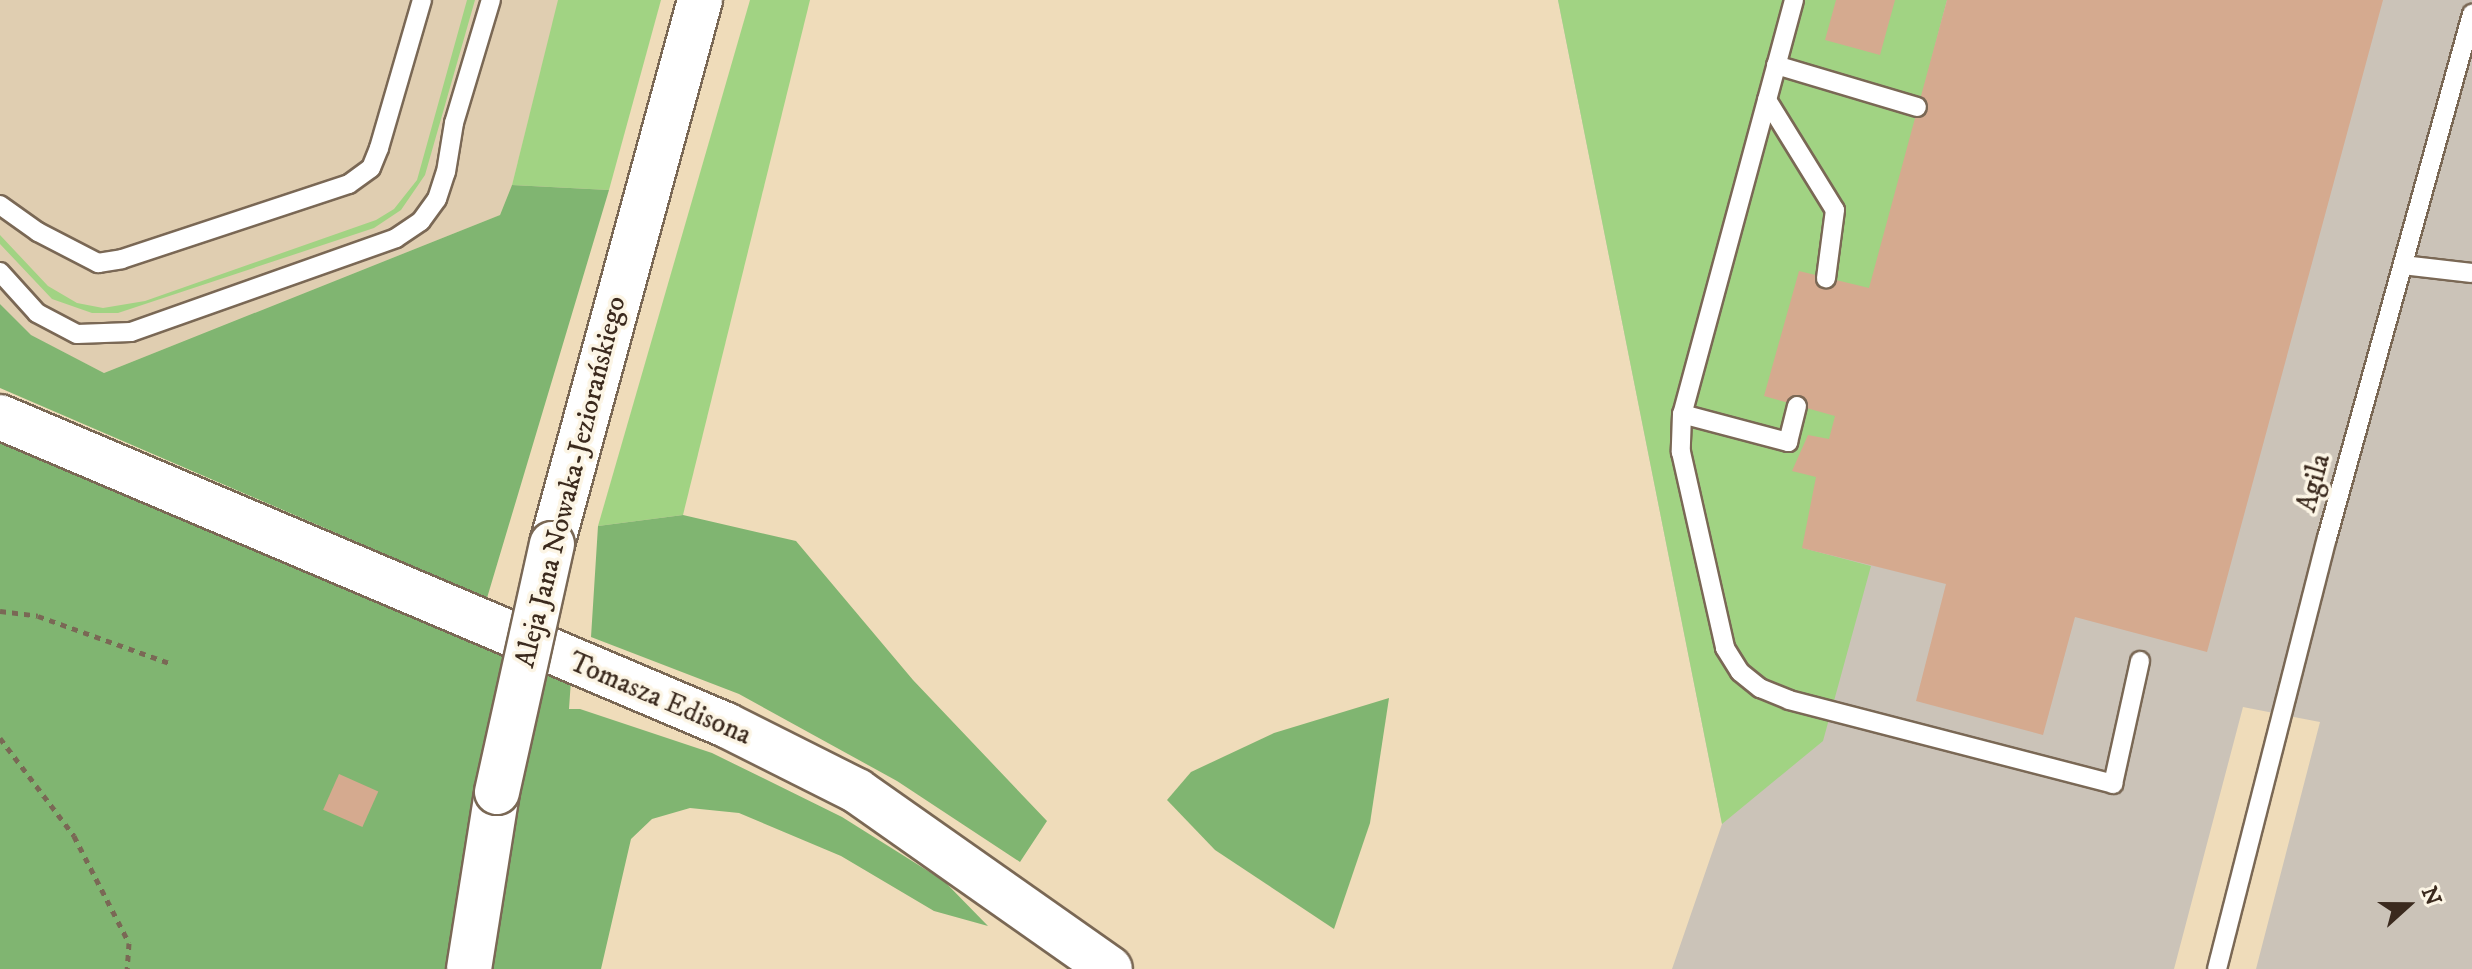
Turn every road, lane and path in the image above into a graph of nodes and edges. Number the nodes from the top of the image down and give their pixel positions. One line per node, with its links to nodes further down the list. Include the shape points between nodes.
1 (422, 0): 9 (lane, via 379,148 371,168 349,184 98,263)
2 (491, 0): 11 (lane, via 437,199 421,221 396,238 131,332 77,334 37,313)
3 (700, 0): 22 (street, Aleja Jana Nowaka-Jeziorańskiego, bridge, via 552,544 497,792)
4 (1794, 0): 6 (lane)
5 (2472, 14): 10 (lane, Agila)
6 (1776, 65): 7 (lane); 8 (lane)
7 (1767, 100): 13 (lane, via 1835,210); 15 (lane)
8 (1917, 107)
9 (0, 205)
10 (2403, 265): 12 (lane); 24 (lane, Agila)
11 (0, 272)
12 (2472, 273)
13 (1826, 278)
14 (1797, 406): 15 (lane, via 1788,442)
15 (1682, 414): 18 (lane, via 1681,452 1725,648 1740,672 1760,688 2113,784)
16 (0, 417): 23 (street, Tomasza Edisona, via 726,725 857,791)
17 (0, 611): 19 (path, via 38,616)
18 (2140, 661)
19 (172, 664)
20 (0, 738): 21 (path, via 74,836 129,943)
21 (127, 969)
22 (469, 969)
23 (1110, 969)
24 (2217, 969)

